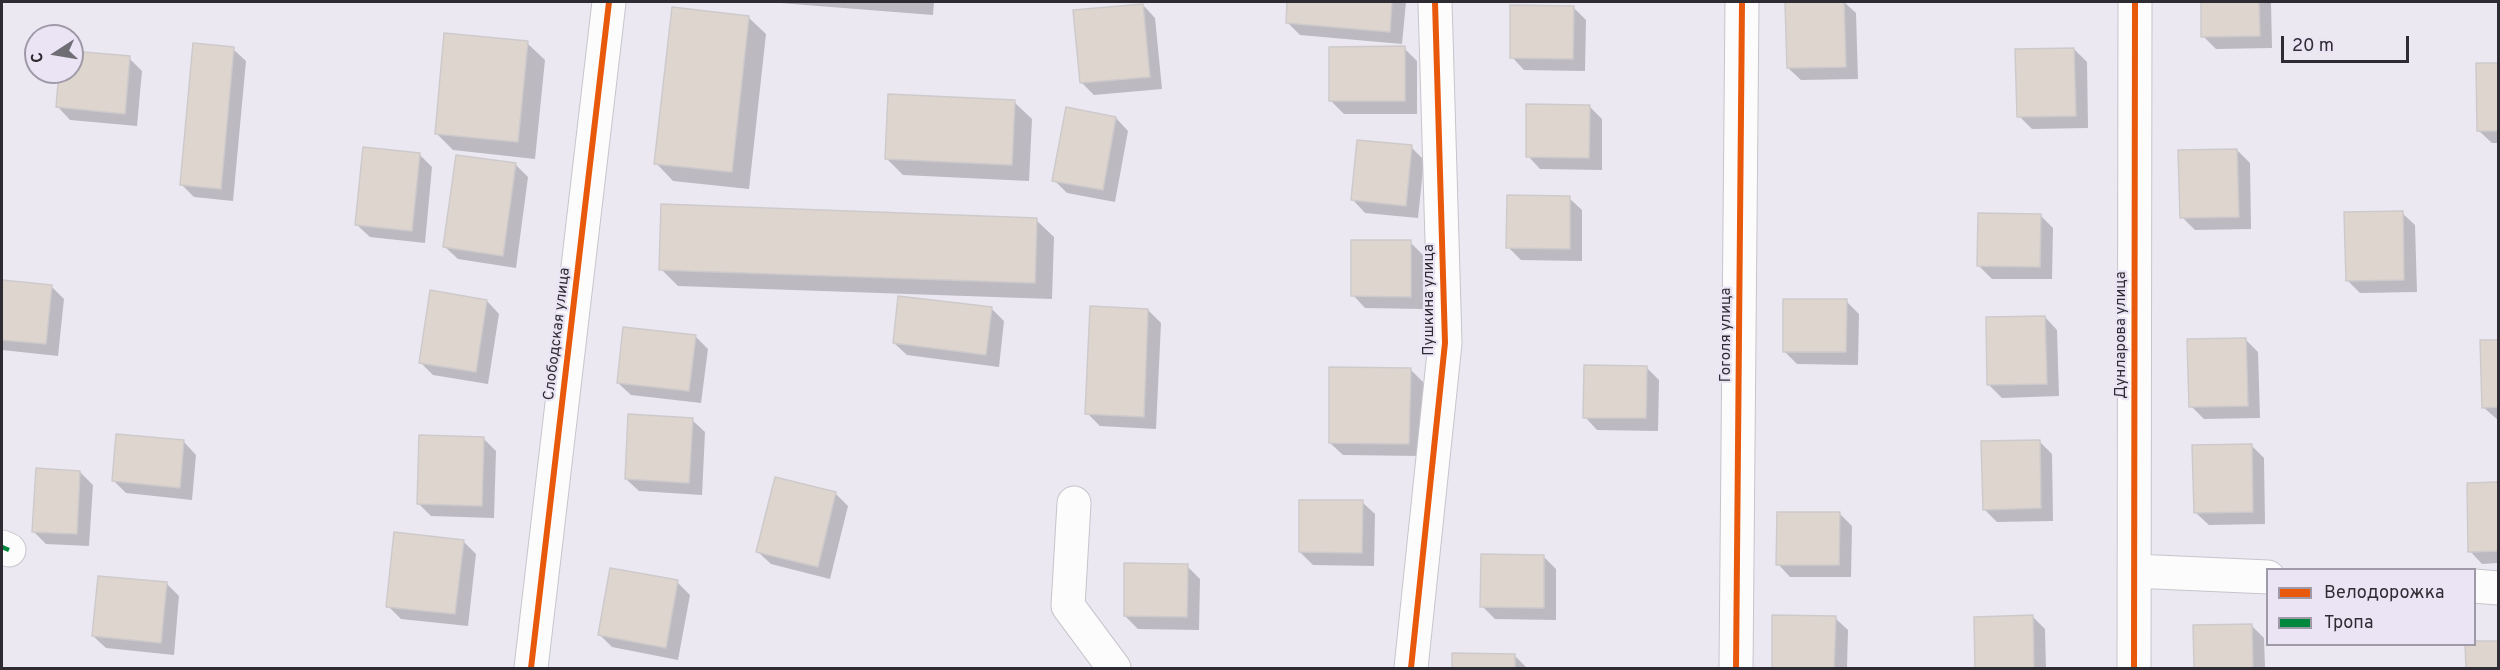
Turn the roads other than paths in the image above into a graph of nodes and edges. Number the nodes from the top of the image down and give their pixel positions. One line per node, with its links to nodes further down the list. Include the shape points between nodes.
1 (596, 2): 2 (street)
2 (609, 2): 11 (street, Слободская улица)
3 (1435, 2): 13 (street, Пушкина улица, via 1445,343)
4 (1742, 2): 14 (street, Гоголя улица)
5 (2134, 2): 7 (street, Дунларова улица)
6 (1074, 503): 12 (street, via 1068,606)
7 (2134, 571): 8 (street); 15 (street, Дунларова улица)
8 (2266, 577)
9 (2476, 586): 10 (street)
10 (2499, 588)
11 (531, 669)
12 (1114, 669)
13 (1411, 669)
14 (1736, 669)
15 (2134, 669)

